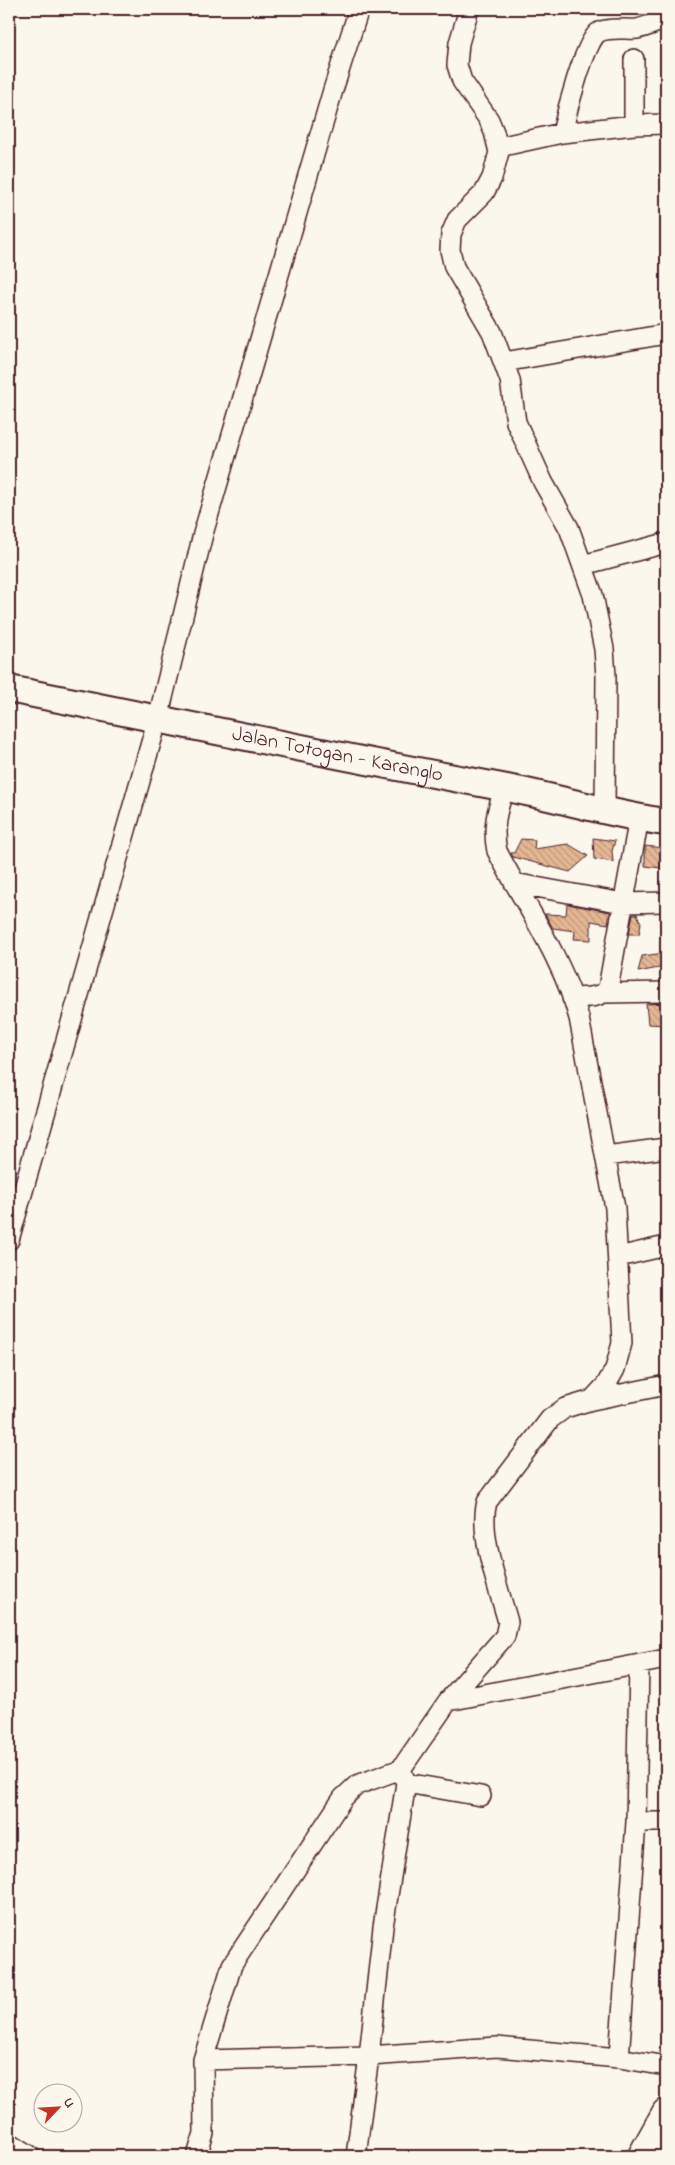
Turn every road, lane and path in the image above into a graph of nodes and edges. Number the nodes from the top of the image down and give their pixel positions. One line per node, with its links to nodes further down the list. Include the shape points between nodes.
1 (359, 9): 15 (street, via 203,534)
2 (469, 9): 9 (street, via 459,43 457,65 462,81 489,120)
3 (644, 18): 4 (street); 8 (street, via 596,34 574,89)
4 (666, 19)
5 (634, 59): 7 (street)
6 (666, 124): 7 (street)
7 (634, 125): 8 (street)
8 (562, 133): 9 (street)
9 (499, 147): 11 (street, via 492,178 484,194 458,220 451,234 450,250 454,267 492,332)
10 (666, 334): 11 (street)
11 (504, 362): 13 (street, via 516,422 543,482 566,522)
12 (666, 543): 13 (street)
13 (583, 565): 17 (street, via 604,649 607,748)
14 (9, 689): 15 (main road, Jalan Totogan - Karanglo)
15 (158, 718): 16 (main road, Jalan Totogan - Karanglo, via 287,747); 28 (street)
16 (505, 788): 17 (main road, Jalan Totogan - Karanglo); 20 (street, via 496,818 494,840)
17 (604, 810): 18 (main road, Jalan Totogan - Karanglo)
18 (639, 818): 19 (main road, Jalan Totogan - Karanglo); 22 (street)
19 (666, 822)
20 (514, 884): 22 (street); 25 (street, via 540,928)
21 (666, 902): 22 (street)
22 (623, 903): 24 (street, via 611,979)
23 (666, 992): 24 (street)
24 (605, 993): 25 (street)
25 (572, 998): 27 (street, via 579,1018)
26 (666, 1148): 27 (street)
27 (606, 1156): 30 (street, via 615,1208)
28 (9, 1240)
29 (666, 1246): 30 (street)
30 (618, 1257): 32 (street, via 622,1343 615,1369)
31 (666, 1385): 32 (street)
32 (592, 1400): 35 (street, via 565,1408 550,1418 488,1502 484,1515 485,1532 508,1622 505,1636)
33 (666, 1659): 34 (street)
34 (639, 1664): 35 (street); 38 (street)
35 (448, 1701): 36 (street)
36 (403, 1776): 37 (street); 40 (street); 42 (street, via 358,1785 343,1798 232,1965)
37 (481, 1796)
38 (636, 1822): 39 (street); 41 (street)
39 (666, 1822)
40 (370, 2056): 41 (street, via 497,2048); 42 (street); 48 (street)
41 (620, 2058): 43 (street)
42 (203, 2060): 47 (street, via 204,2134)
43 (666, 2066)
44 (666, 2113): 49 (main road)
45 (9, 2142): 46 (street)
46 (31, 2156)
47 (197, 2156)
48 (356, 2156)
49 (642, 2156)

